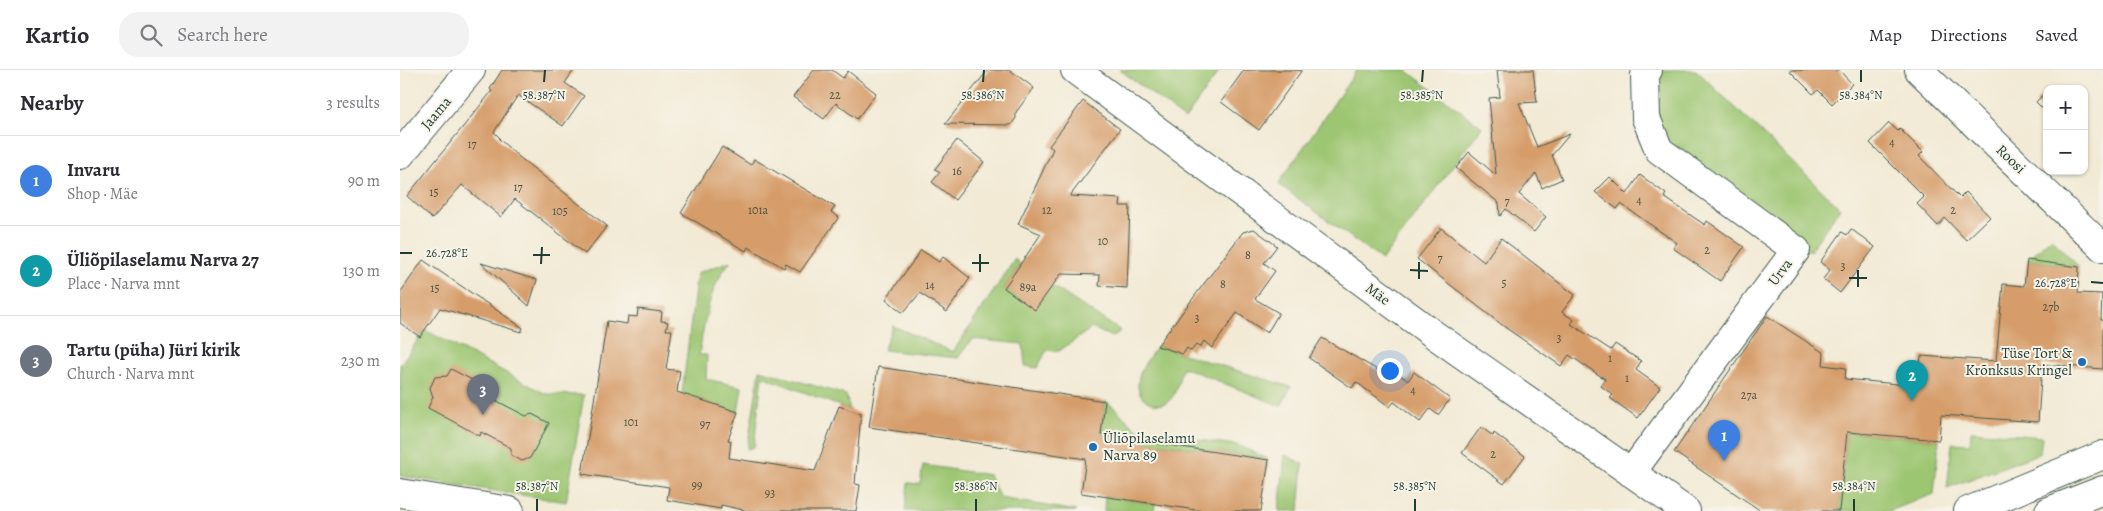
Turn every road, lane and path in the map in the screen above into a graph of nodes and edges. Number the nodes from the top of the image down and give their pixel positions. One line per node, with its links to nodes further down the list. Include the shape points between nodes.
1 (471, 70): 5 (main road, Jaama)
2 (1075, 70): 8 (main road, Mäe, via 1436,336)
3 (1648, 70): 8 (main road, Urva, via 1645,75 1646,118 1660,150 1796,250)
4 (1919, 70): 6 (main road, Roosi)
5 (400, 155)
6 (2103, 248)
7 (2103, 455): 13 (main road)
8 (1632, 473): 12 (main road, Mäe)
9 (2103, 490): 14 (main road)
10 (400, 493): 11 (main road)
11 (510, 511)
12 (1686, 511)
13 (1968, 511)
14 (2049, 511)

